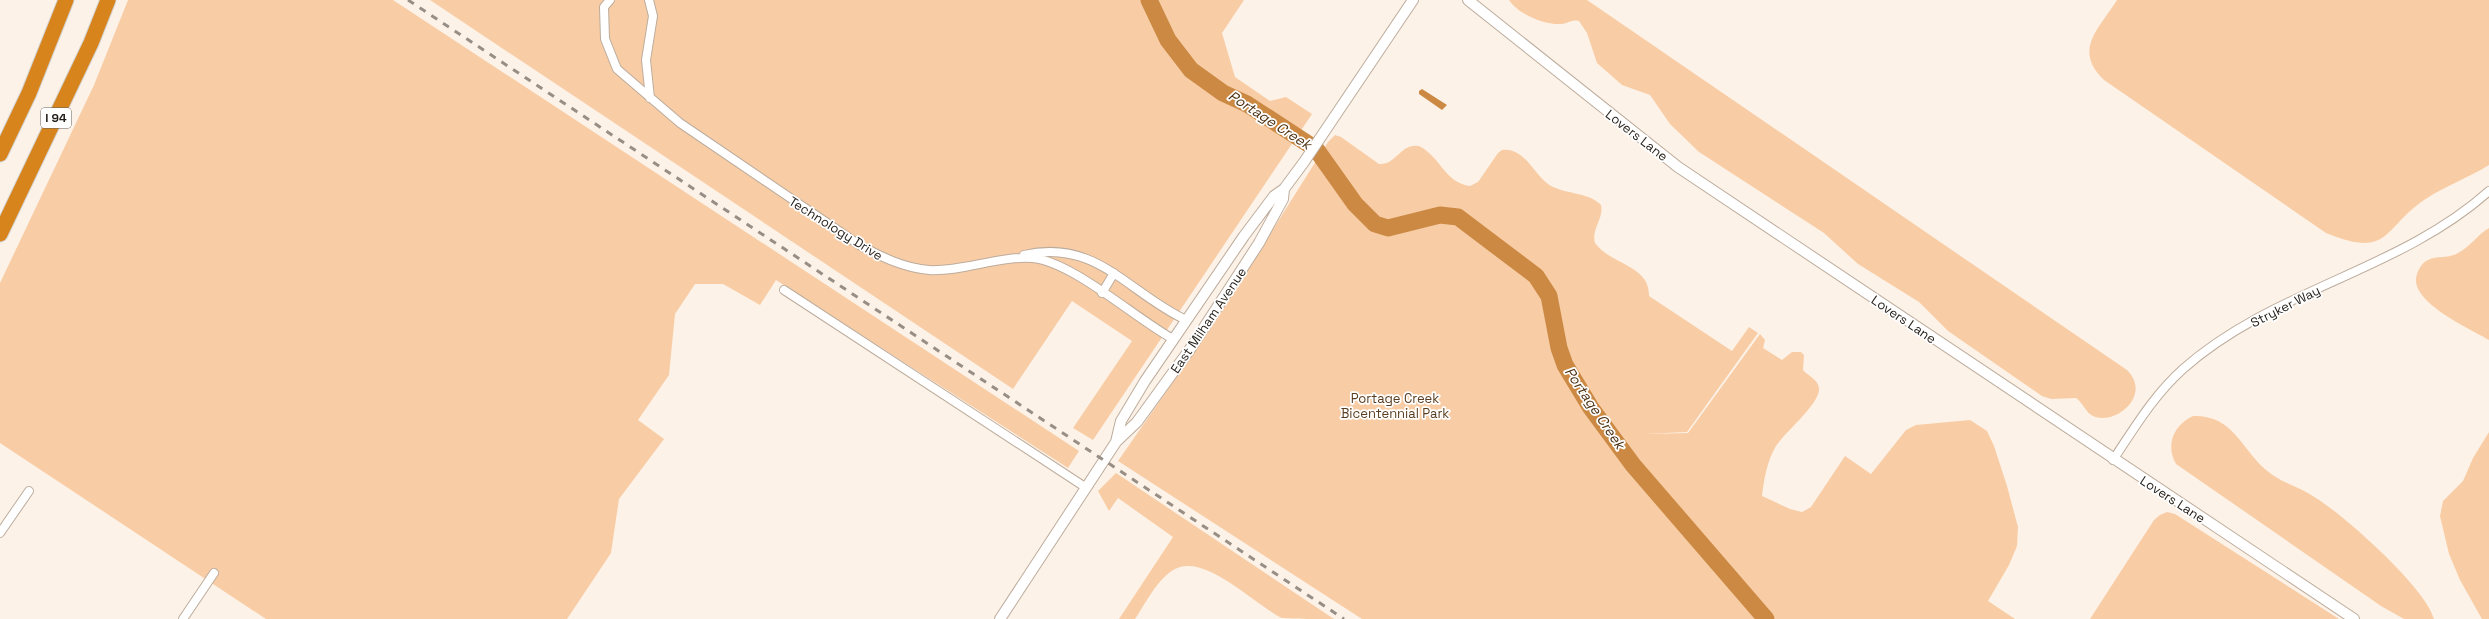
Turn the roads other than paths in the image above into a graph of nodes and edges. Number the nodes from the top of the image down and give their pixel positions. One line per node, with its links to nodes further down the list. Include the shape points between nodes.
1 (66, 0): 8 (highway, I 94, via 29,94)
2 (108, 0): 11 (highway, I 94)
3 (610, 0): 7 (street, Technology Drive, via 604,7 605,40 617,69)
4 (649, 0): 7 (street, via 653,16 646,60)
5 (1413, 0): 9 (street, East Milham Avenue)
6 (1468, 0): 19 (street, Lovers Lane, via 1678,167)
7 (650, 98): 12 (street, Technology Drive, via 680,123 807,211 887,260 930,270)
8 (0, 154)
9 (1284, 188): 16 (street, East Milham Avenue, via 1274,196 1244,236); 18 (street, East Milham Avenue, via 1283,199 1259,243 1190,349 1137,422)
10 (2489, 191): 19 (street, Stryker Way, via 2431,235 2274,310 2205,353 2158,394)
11 (0, 234)
12 (1002, 260): 13 (street, via 1043,250 1068,251 1102,265); 15 (street, Technology Drive, via 1032,258 1055,265)
13 (1114, 273): 15 (street); 16 (street)
14 (784, 290): 20 (street)
15 (1102, 293): 17 (street, Technology Drive)
16 (1186, 320): 17 (street, East Milham Avenue)
17 (1173, 339): 18 (street, East Milham Avenue, via 1121,421)
18 (1116, 442): 20 (street, East Milham Avenue)
19 (2113, 460): 26 (street, Lovers Lane)
20 (1085, 487): 25 (street, East Milham Avenue)
21 (29, 491): 22 (street)
22 (0, 533)
23 (214, 573): 24 (street)
24 (183, 619)
25 (1000, 619)
26 (2354, 619)

